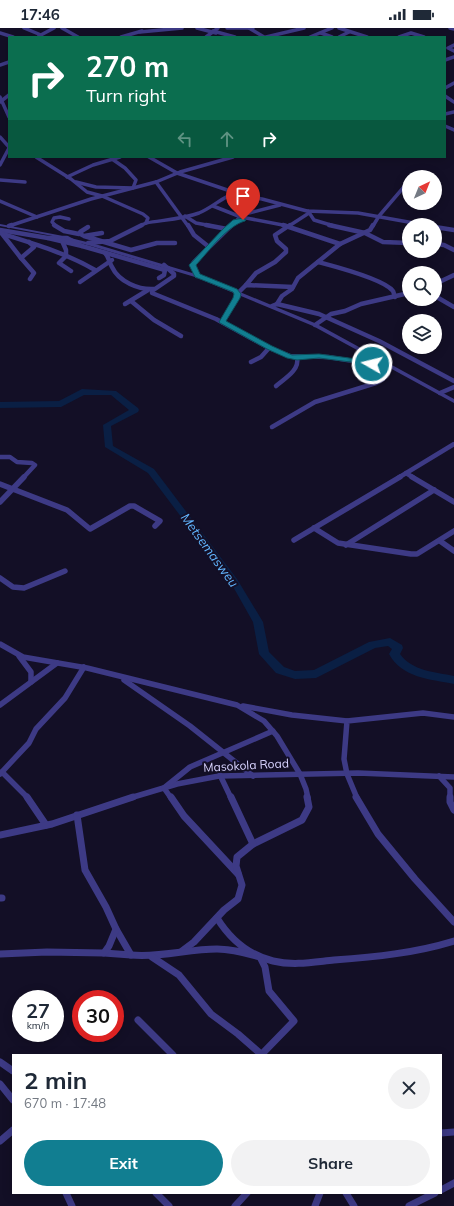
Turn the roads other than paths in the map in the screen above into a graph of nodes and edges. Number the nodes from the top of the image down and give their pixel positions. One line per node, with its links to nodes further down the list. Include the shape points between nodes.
1 (24, 28): 22 (street)
2 (54, 28): 22 (street)
3 (62, 28): 23 (street)
4 (148, 28): 15 (street)
5 (182, 28): 15 (street)
6 (197, 28): 16 (street)
7 (218, 28): 16 (street)
8 (227, 28): 9 (street)
9 (251, 28): 28 (street)
10 (304, 28): 20 (street)
11 (332, 28): 19 (street)
12 (339, 28): 17 (street)
13 (450, 28): 14 (street)
14 (454, 29)
15 (142, 32): 24 (street); 25 (street)
16 (213, 32): 26 (street); 27 (street)
17 (349, 32): 32 (street); 33 (street)
18 (0, 33): 21 (street)
19 (321, 33): 30 (street); 31 (street)
20 (274, 35): 29 (street)
21 (10, 36)
22 (39, 36)
23 (77, 36)
24 (126, 36)
25 (144, 36)
26 (207, 36)
27 (231, 36)
28 (263, 36)
29 (270, 36)
30 (313, 36)
31 (329, 36)
32 (341, 36)
33 (363, 36)
34 (400, 36): 35 (street, via 410,33)
35 (420, 36)
36 (454, 45): 37 (street)
37 (447, 47): 38 (street)
38 (454, 52)
39 (1, 99): 41 (street)
40 (0, 109): 41 (street)
41 (7, 112)
42 (0, 137): 43 (street)
43 (8, 149): 44 (street); 54 (street)
44 (0, 153)
45 (38, 158): 56 (street)
46 (117, 158): 51 (street)
47 (148, 158): 52 (street)
48 (152, 158): 52 (street)
49 (222, 158): 53 (street)
50 (228, 158): 53 (street)
51 (112, 160): 56 (street, via 93,165); 58 (street)
52 (155, 160): 55 (street)
53 (217, 160): 55 (street)
54 (1, 163)
55 (177, 173): 61 (street); 64 (street)
56 (67, 177): 60 (street)
57 (0, 180): 59 (street)
58 (136, 180): 62 (street); 63 (street)
59 (25, 182)
60 (74, 182): 63 (street, via 96,187); 66 (street)
61 (156, 182): 62 (street); 77 (street)
62 (144, 185): 63 (street)
63 (133, 188): 68 (street)
64 (225, 189): 67 (street); 69 (street)
65 (402, 189): 81 (street)
66 (87, 192): 68 (street); 71 (street)
67 (235, 193): 69 (street); 70 (street)
68 (102, 196): 71 (street); 88 (street, via 143,214 148,218)
69 (222, 198): 76 (street)
70 (259, 198): 72 (street); 74 (street)
71 (91, 199): 82 (street)
72 (271, 201): 74 (street); 75 (street)
73 (0, 202): 82 (street)
74 (253, 205): 79 (street)
75 (284, 205): 78 (street); 79 (street)
76 (213, 206): 79 (street); 80 (street)
77 (178, 210): 80 (street); 84 (street)
78 (308, 212): 81 (street); 92 (street); 100 (street, via 316,222)
79 (243, 215): 85 (street); 87 (street)
80 (184, 216): 84 (street); 89 (street); 97 (street)
81 (379, 216): 86 (street); 100 (street)
82 (37, 217): 91 (street)
83 (69, 219): 101 (street, via 54,218 52,222 56,228)
84 (163, 219): 88 (street)
85 (250, 219): 87 (street); 92 (street)
86 (402, 220)
87 (235, 222): 95 (street)
88 (146, 223): 107 (street)
89 (196, 223): 95 (street); 97 (street)
90 (0, 225): 91 (street)
91 (9, 226): 104 (street)
92 (288, 226): 112 (street); 133 (street, via 276,235 277,241 286,252 256,273)
93 (88, 227): 101 (street)
94 (442, 228): 96 (street)
95 (226, 229): 115 (street)
96 (454, 230)
97 (192, 232): 105 (street)
98 (1, 233): 103 (street); 106 (street); 121 (street)
99 (102, 233): 102 (street)
100 (365, 233): 111 (street, via 383,242); 112 (street)
101 (79, 234): 102 (street)
102 (84, 236): 107 (street)
103 (48, 238): 104 (street); 108 (street)
104 (67, 238): 109 (street); 114 (street)
105 (198, 239): 115 (street); 117 (street)
106 (28, 242): 119 (street); 121 (street, via 34,247)
107 (105, 242): 109 (street); 110 (street, via 131,250 157,243)
108 (63, 243): 114 (street); 119 (street)
109 (88, 243): 124 (street)
110 (175, 243)
111 (402, 243)
112 (340, 244): 123 (street)
113 (442, 245): 116 (street)
114 (82, 246): 118 (street)
115 (209, 247): 117 (street)
116 (454, 250)
117 (205, 251): 128 (street, via 192,265)
118 (104, 252): 120 (street); 122 (street)
119 (66, 256): 125 (street); 126 (street, via 59,263)
120 (122, 257): 122 (street); 124 (street)
121 (21, 258): 130 (street, via 34,273)
122 (110, 260): 125 (street); 135 (street, via 119,276 137,287)
123 (318, 262): 134 (street, via 298,278); 139 (street, via 386,286 393,290)
124 (166, 268): 128 (street); 129 (street, via 164,275); 136 (street, via 174,276)
125 (95, 270): 132 (street)
126 (71, 271)
127 (454, 275): 131 (street)
128 (198, 276): 137 (street)
129 (159, 278)
130 (30, 279)
131 (442, 281)
132 (80, 282)
133 (246, 285): 134 (street); 137 (street)
134 (293, 287): 143 (street)
135 (148, 290): 136 (street); 141 (street)
136 (154, 290): 146 (street, via 152,293)
137 (237, 291): 143 (street); 146 (street, via 238,296)
138 (402, 295): 139 (street)
139 (395, 297): 145 (street, via 361,304)
140 (442, 300): 144 (street)
141 (131, 301): 142 (street); 148 (street, via 148,316)
142 (125, 304)
143 (275, 305): 145 (street); 147 (street)
144 (454, 307)
145 (326, 317): 147 (street); 154 (street, via 379,341)
146 (222, 322): 149 (street)
147 (315, 325): 151 (street)
148 (181, 336)
149 (269, 348): 150 (street); 152 (street, via 261,357)
150 (297, 358): 153 (street, via 328,357); 155 (street, via 296,368)
151 (381, 361): 153 (street); 157 (street)
152 (251, 362)
153 (384, 368): 159 (street, via 387,374 383,379 318,401)
154 (454, 381)
155 (276, 386)
156 (454, 387): 157 (street)
157 (440, 393): 158 (street)
158 (454, 401)
159 (272, 427)
160 (454, 444): 162 (street)
161 (0, 457): 164 (street, via 10,457 17,462 34,464)
162 (406, 473): 165 (street); 169 (street)
163 (0, 484): 164 (street)
164 (13, 490): 166 (street); 168 (street, via 67,510 90,529 130,506 160,522)
165 (434, 490): 167 (street); 173 (street)
166 (0, 502)
167 (454, 502)
168 (155, 526)
169 (314, 528): 171 (street); 173 (street, via 334,542)
170 (454, 531): 172 (street)
171 (294, 540)
172 (440, 540): 173 (street, via 414,554); 174 (street)
173 (346, 545)
174 (454, 550)
175 (65, 571): 176 (street, via 24,588 13,587)
176 (0, 578)
177 (0, 644): 178 (street)
178 (19, 655): 179 (street); 182 (street, via 31,672)
179 (57, 663): 180 (street); 182 (street)
180 (84, 667): 181 (street); 189 (street, via 65,698)
181 (118, 677): 184 (street); 188 (street, via 167,708)
182 (31, 682): 183 (street)
183 (0, 705)
184 (237, 705): 186 (street); 187 (street, via 264,721)
185 (454, 717): 186 (street, via 423,713)
186 (347, 721): 191 (street, via 344,759)
187 (273, 731): 188 (street); 190 (street)
188 (225, 753): 193 (street); 196 (street, via 190,767)
189 (1, 773): 199 (street, via 24,793)
190 (300, 774): 191 (street, Masokola Road); 193 (street, Masokola Road); 201 (street, via 309,802 304,818)
191 (347, 774): 194 (street, Masokola Road); 204 (street, via 358,801 378,834)
192 (220, 775): 193 (street, Masokola Road); 196 (street, Masokola Road); 201 (street)
193 (253, 776)
194 (439, 776): 195 (street, Masokola Road); 197 (street, via 450,788 450,802)
195 (454, 777)
196 (164, 788): 198 (street, Masokola Road); 202 (street, via 184,816)
197 (454, 810)
198 (77, 814): 199 (street, Masokola Road); 205 (street, via 84,870)
199 (46, 825): 200 (street, Masokola Road)
200 (0, 835)
201 (254, 844): 202 (street, via 237,857)
202 (238, 874): 203 (street, via 242,885 240,895)
203 (217, 918): 207 (street, via 194,942); 211 (street, via 231,938)
204 (454, 922)
205 (116, 929): 209 (street); 210 (street)
206 (454, 941): 211 (street, via 405,953 311,963 282,963)
207 (180, 952): 211 (street, via 230,949); 212 (street)
208 (0, 954): 209 (street)
209 (104, 954): 210 (street)
210 (131, 955): 212 (street)
211 (260, 956): 216 (street, via 265,967 269,992 294,1021)
212 (152, 957): 215 (street, via 178,975 211,1014)
213 (138, 1020): 214 (street)
214 (172, 1054)
215 (261, 1054)
216 (263, 1054)
217 (0, 1062): 218 (street)
218 (12, 1070)
219 (0, 1084): 220 (street)
220 (12, 1099)
221 (12, 1131): 224 (street)
222 (454, 1132): 223 (street)
223 (442, 1133)
224 (0, 1141)
225 (454, 1183): 226 (street)
226 (442, 1189)
227 (66, 1194): 233 (street)
228 (157, 1194): 234 (street)
229 (246, 1194): 235 (street)
230 (320, 1194): 236 (street)
231 (347, 1194): 237 (street)
232 (433, 1194): 238 (street)
233 (72, 1206)
234 (169, 1206)
235 (235, 1206)
236 (315, 1206)
237 (354, 1206)
238 (409, 1206)

